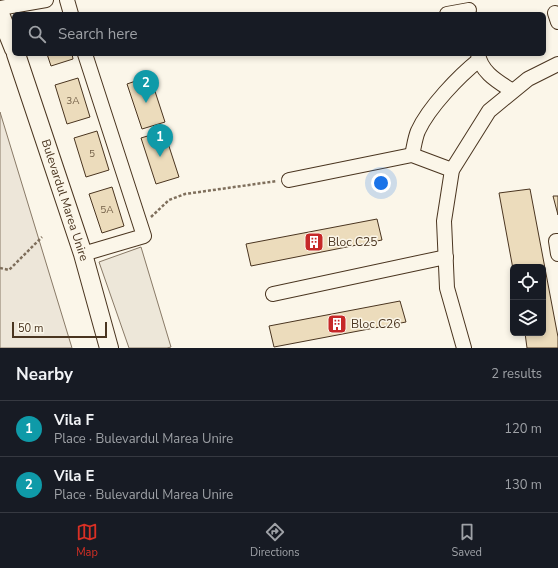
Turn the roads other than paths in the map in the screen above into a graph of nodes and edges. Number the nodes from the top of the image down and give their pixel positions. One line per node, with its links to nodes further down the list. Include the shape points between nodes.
1 (46, 0): 3 (street)
2 (67, 0): 5 (street)
3 (0, 8)
4 (469, 8): 6 (street)
5 (70, 12)
6 (454, 12)
7 (0, 14): 8 (main road)
8 (12, 44)
9 (17, 56): 18 (main road, Bulevardul Marea Unire)
10 (86, 56): 18 (street, via 144,236)
11 (478, 57): 13 (street, via 487,72); 14 (street, via 436,104 418,130)
12 (558, 64): 13 (street)
13 (511, 90): 15 (street, via 489,110)
14 (412, 155): 15 (street); 16 (street)
15 (452, 170): 20 (street, via 444,221)
16 (289, 180)
17 (558, 240): 19 (street)
18 (83, 254): 22 (main road, Bulevardul Marea Unire)
19 (558, 254)
20 (446, 256): 21 (street); 23 (street, via 448,288)
21 (274, 294)
22 (109, 348)
23 (464, 348)

